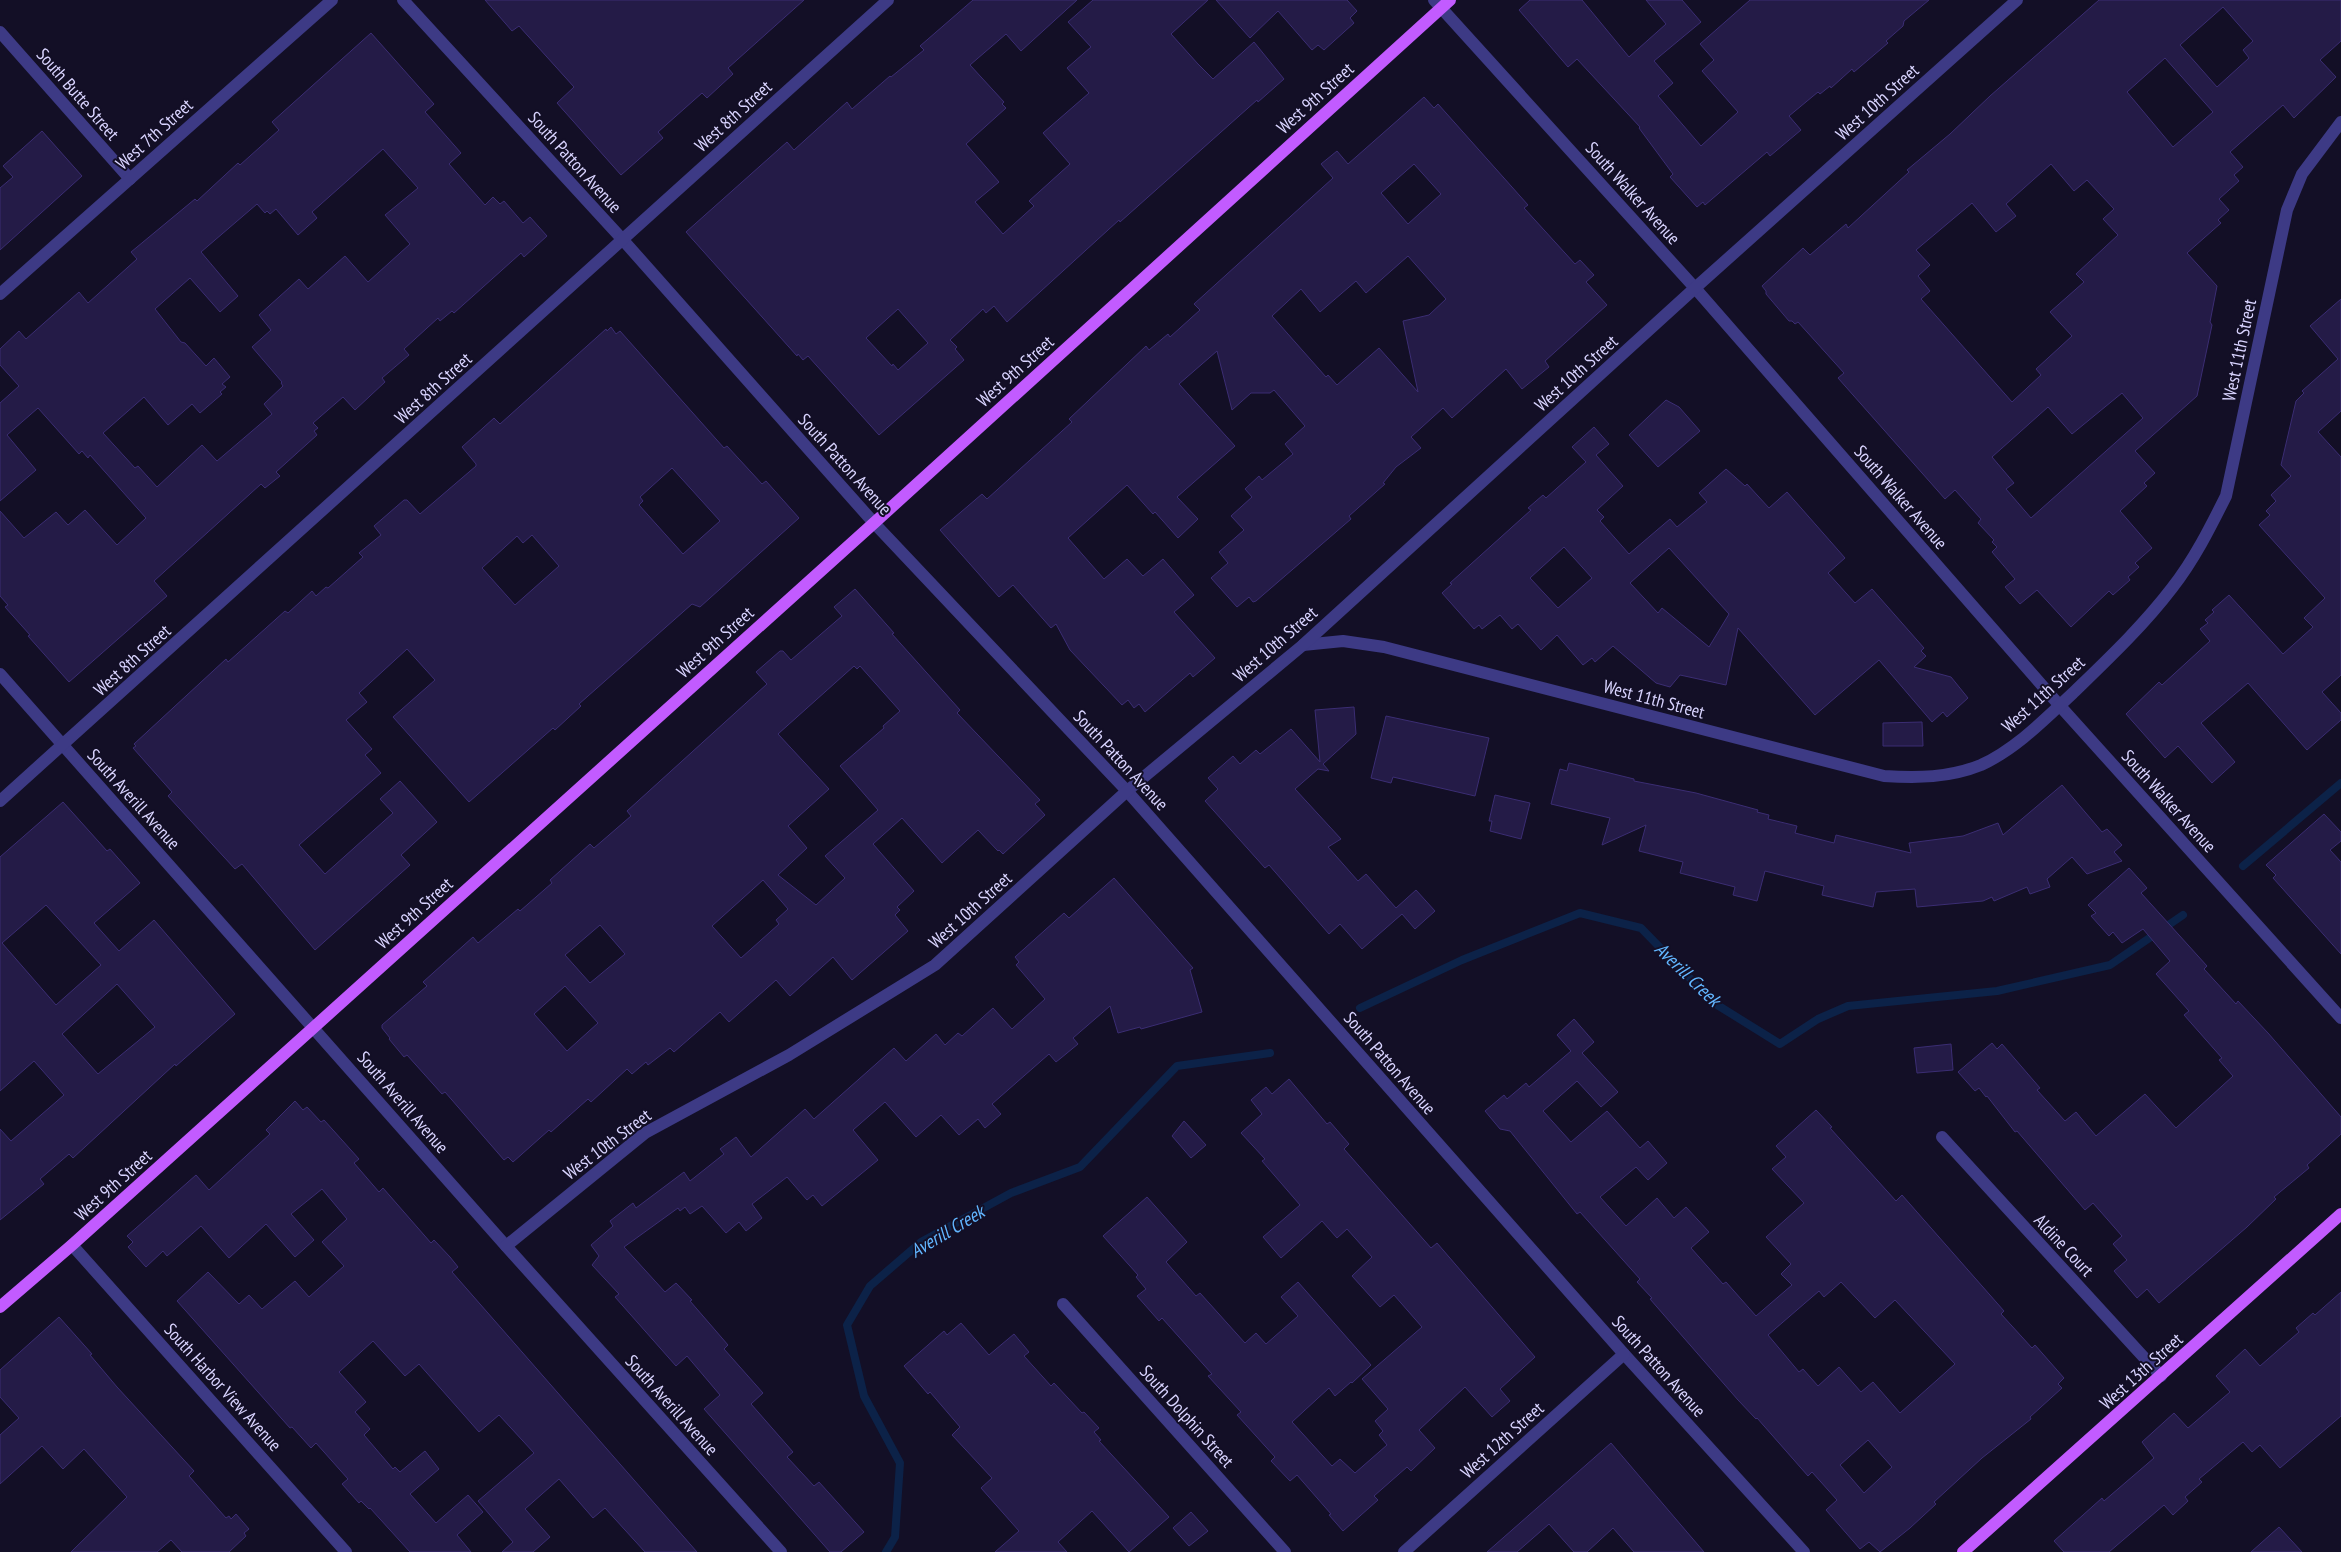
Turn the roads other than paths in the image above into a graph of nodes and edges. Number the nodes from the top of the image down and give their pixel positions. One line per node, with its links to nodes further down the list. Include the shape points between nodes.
1 (332, 0): 8 (street, West 7th Street)
2 (403, 0): 9 (street, South Patton Avenue)
3 (888, 0): 9 (street, West 8th Street)
4 (2017, 0): 10 (street, West 10th Street)
5 (1442, 2): 10 (street, South Walker Avenue); 12 (main road, West 9th Street)
6 (0, 32): 8 (street, South Butte Street)
7 (2341, 122): 15 (street, West 11th Street, via 2302,174 2287,210 2226,496 2204,539 2172,588 2128,640)
8 (130, 179): 11 (street, West 7th Street)
9 (623, 240): 12 (street, South Patton Avenue); 16 (street, West 8th Street)
10 (1695, 288): 13 (street, West 10th Street); 15 (street, South Walker Avenue)
11 (0, 294)
12 (874, 523): 17 (street, South Patton Avenue); 20 (main road, West 9th Street)
13 (1303, 645): 15 (street, West 11th Street, via 1343,641 1384,647 1884,776 1917,778 1947,775 1981,764 2022,740); 17 (street, West 10th Street)
14 (0, 674): 16 (street, South Averill Avenue)
15 (2060, 706): 19 (street, South Walker Avenue)
16 (64, 745): 18 (street, West 8th Street); 20 (street, South Averill Avenue)
17 (1127, 791): 24 (street, West 10th Street, via 935,965 789,1055 645,1133); 27 (street, South Patton Avenue)
18 (0, 801)
19 (2341, 1018)
20 (313, 1027): 23 (main road, West 9th Street); 24 (street, South Averill Avenue)
21 (1942, 1137): 28 (street, Aldine Court)
22 (2341, 1214): 28 (main road, West 13th Street)
23 (72, 1245): 26 (main road, West 9th Street); 29 (street, South Harbor View Avenue)
24 (506, 1246): 30 (street, South Averill Avenue)
25 (1063, 1304): 31 (street, South Dolphin Street)
26 (0, 1306)
27 (1624, 1354): 32 (street, West 12th Street); 33 (street, South Patton Avenue)
28 (2161, 1376): 34 (main road, West 13th Street)
29 (346, 1552)
30 (781, 1552)
31 (1285, 1552)
32 (1404, 1552)
33 (1804, 1552)
34 (1963, 1552)

